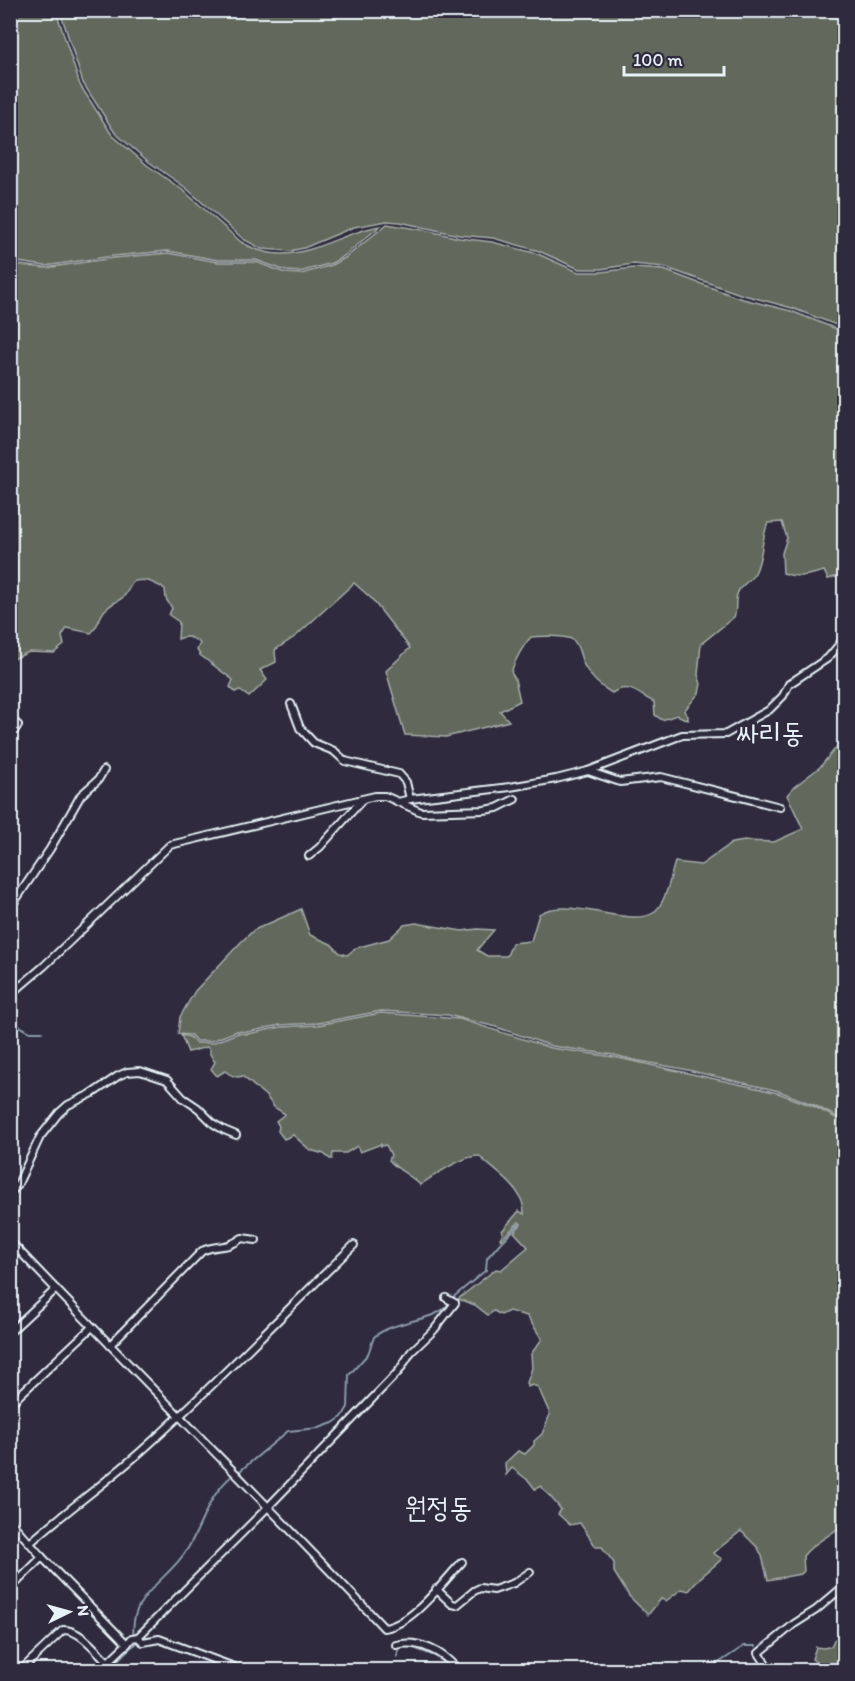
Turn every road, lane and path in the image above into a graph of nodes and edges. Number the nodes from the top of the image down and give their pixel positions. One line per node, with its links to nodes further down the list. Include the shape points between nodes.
1 (844, 639): 6 (street, via 823,662 789,684 769,710 726,734 682,735)
2 (291, 704): 8 (street, via 300,728 314,743 334,751 345,761 399,774 406,782)
3 (10, 718): 4 (street, via 18,725)
4 (10, 736)
5 (104, 770): 13 (street, via 81,795 50,849)
6 (588, 771): 8 (street, via 510,787); 11 (street, via 620,782 661,777)
7 (364, 799): 10 (street, via 385,796); 12 (street); 14 (street, via 170,844)
8 (410, 799): 10 (street)
9 (515, 799): 10 (street, via 497,808 432,812 421,812)
10 (398, 802)
11 (780, 807)
12 (309, 856)
13 (10, 903)
14 (10, 995)
15 (236, 1135): 16 (street, via 214,1124 167,1080 140,1071 127,1072 58,1113 40,1137)
16 (10, 1193)
17 (256, 1240): 24 (street, via 242,1238 231,1246 202,1251)
18 (10, 1241): 20 (street)
19 (354, 1245): 26 (street)
20 (56, 1289): 22 (street); 23 (street)
21 (446, 1298): 27 (street, via 455,1302 434,1330)
22 (92, 1328): 24 (street); 25 (street)
23 (10, 1332)
24 (110, 1345): 26 (street)
25 (10, 1404)
26 (179, 1417): 27 (street); 29 (street)
27 (269, 1506): 35 (street, via 384,1628 405,1621); 36 (street)
28 (10, 1521): 29 (street)
29 (31, 1542): 30 (street)
30 (42, 1557): 34 (street); 37 (street)
31 (462, 1562): 35 (street)
32 (530, 1572): 35 (street, via 494,1590 480,1588 457,1605)
33 (844, 1586): 42 (street, via 759,1653)
34 (10, 1589)
35 (436, 1589)
36 (138, 1638): 37 (street); 41 (street, via 159,1639)
37 (127, 1644): 40 (street, via 108,1662 76,1633 63,1630)
38 (396, 1645): 39 (street, via 421,1645 451,1661)
39 (457, 1670)
40 (21, 1671)
41 (242, 1671)
42 (770, 1671)

